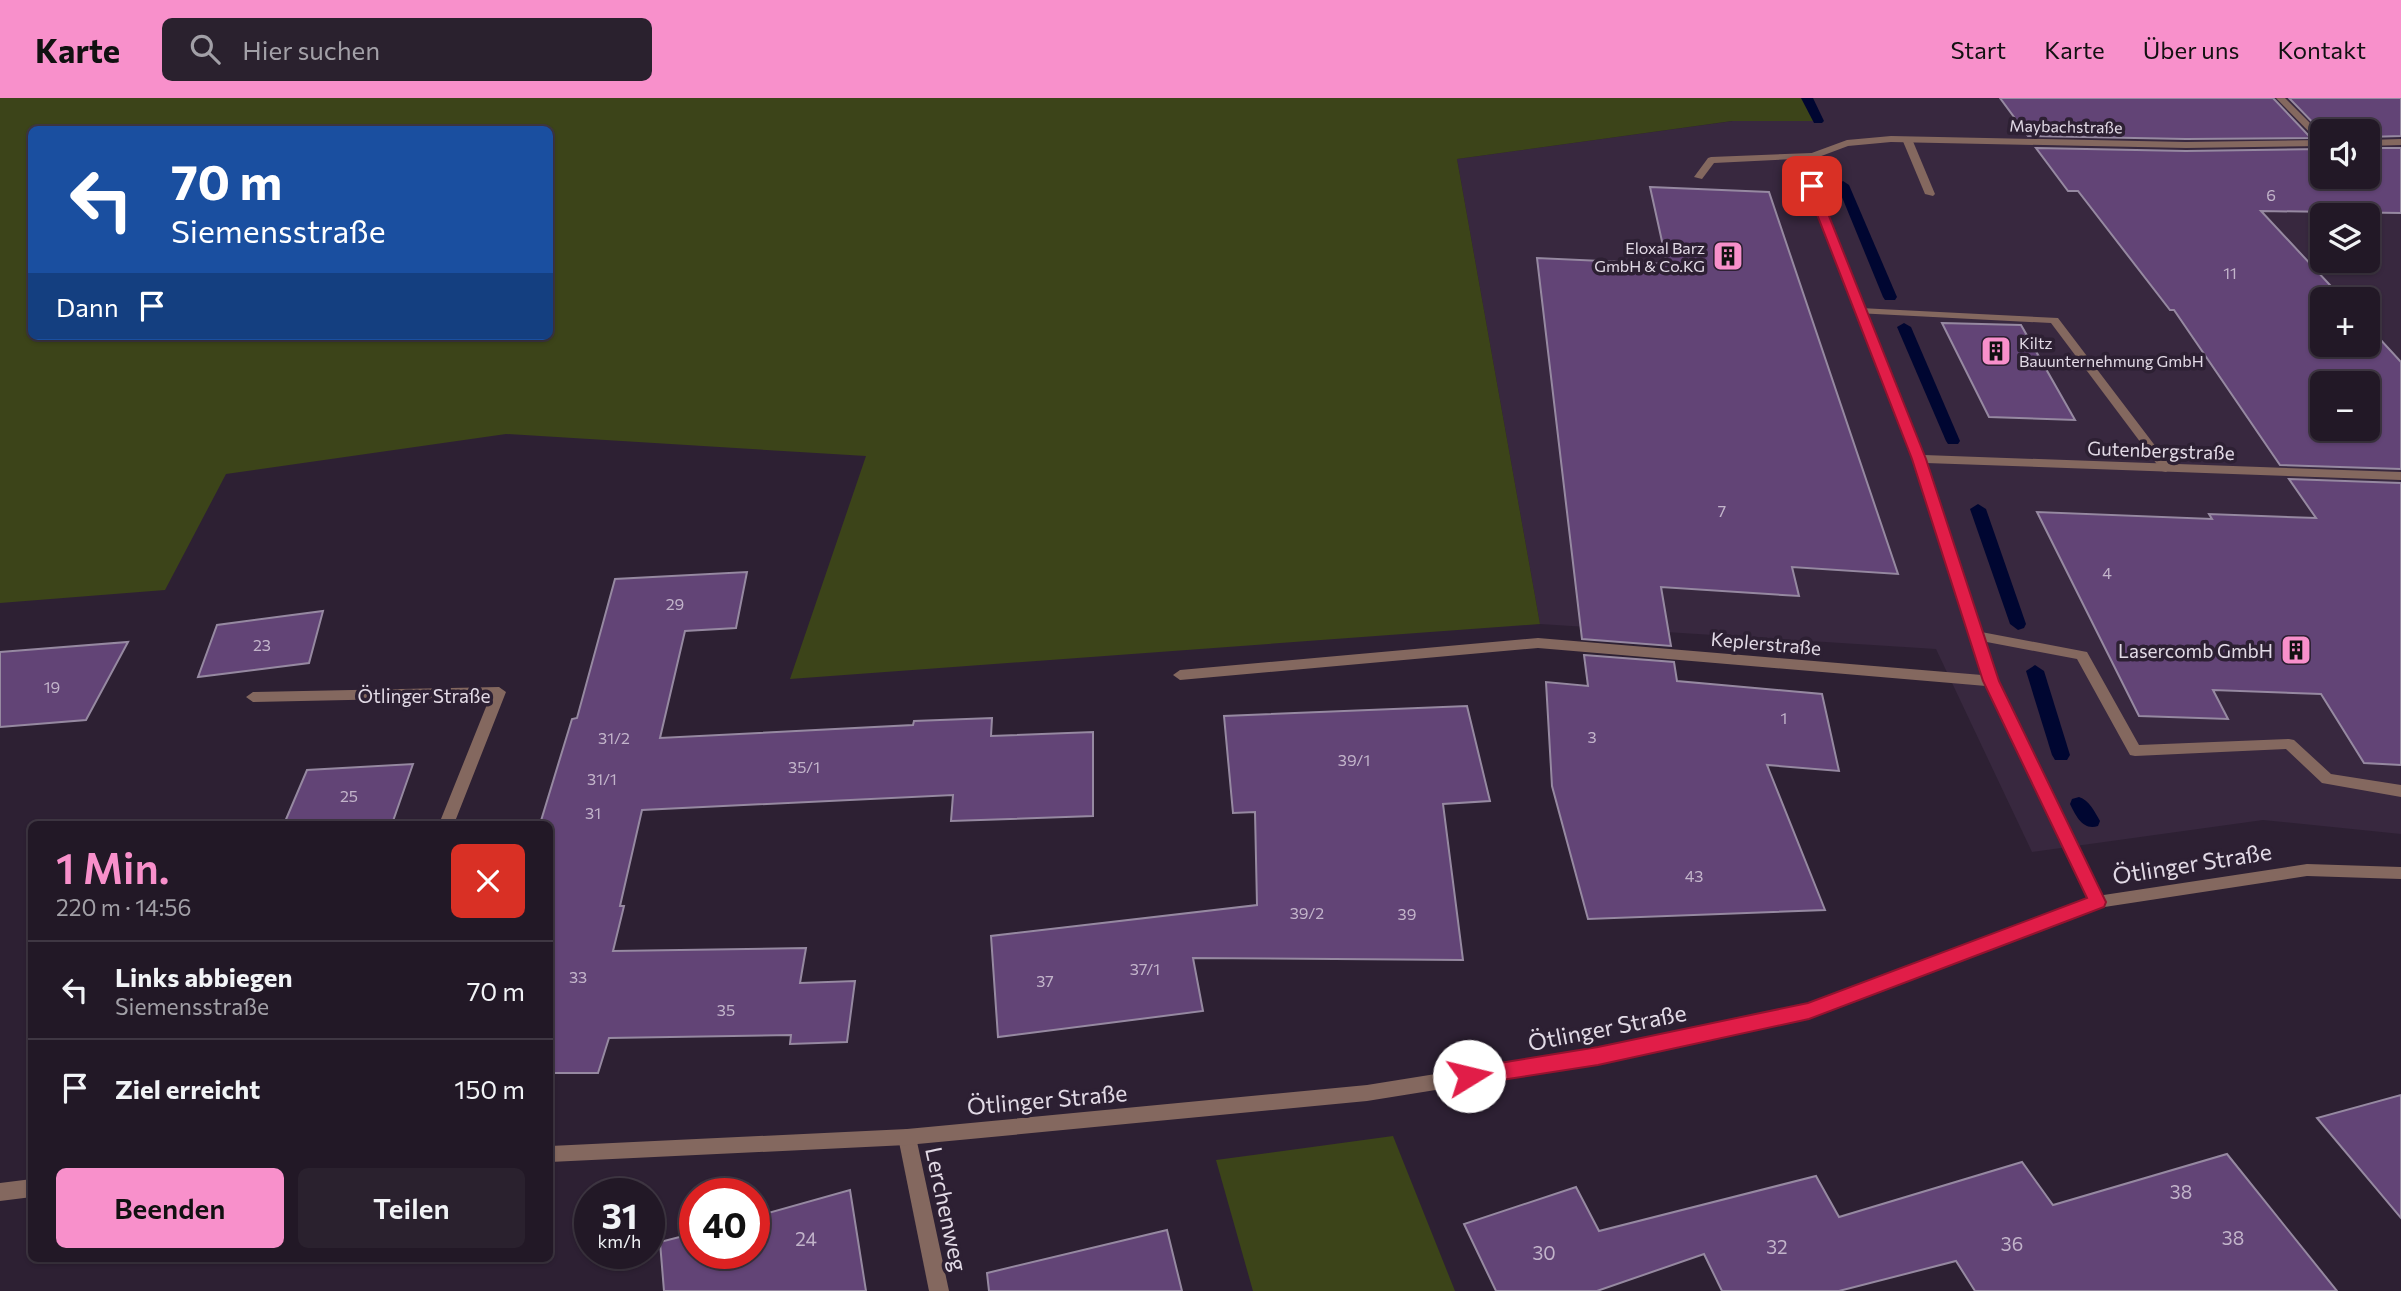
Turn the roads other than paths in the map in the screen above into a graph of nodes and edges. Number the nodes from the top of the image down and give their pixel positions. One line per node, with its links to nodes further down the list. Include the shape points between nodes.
1 (2280, 98): 2 (street)
2 (2310, 129)
3 (1906, 139): 4 (street, Maybachstraße, via 2186,145); 7 (street, Maybachstraße, via 1847,143); 9 (street)
4 (2310, 141)
5 (2401, 142): 6 (street)
6 (2380, 143)
7 (1812, 156): 8 (street, Maybachstraße, via 1711,160); 10 (street, via 1807,173)
8 (1699, 177)
9 (1930, 194)
10 (1860, 311): 11 (street); 12 (street, via 2054,320)
11 (1919, 459): 12 (street, Gutenbergstraße); 14 (street)
12 (2166, 468): 13 (street, Gutenbergstraße)
13 (2401, 476)
14 (1976, 636): 16 (street); 18 (street, via 2082,655 2135,751 2289,744 2327,779)
15 (1180, 676): 16 (street, Keplerstraße, via 1538,643)
16 (1991, 681): 21 (street)
17 (253, 697): 19 (street, Ötlinger Straße, via 499,692)
18 (2401, 791)
19 (448, 821)
20 (2401, 873): 21 (street, Ötlinger Straße, via 2307,870)
21 (2097, 902): 22 (street, Ötlinger Straße, via 1809,1011 1598,1056 1367,1093)
22 (907, 1137): 23 (street, Ötlinger Straße); 26 (street, Lerchenweg)
23 (553, 1154)
24 (28, 1188): 25 (street)
25 (0, 1192)
26 (939, 1291)

